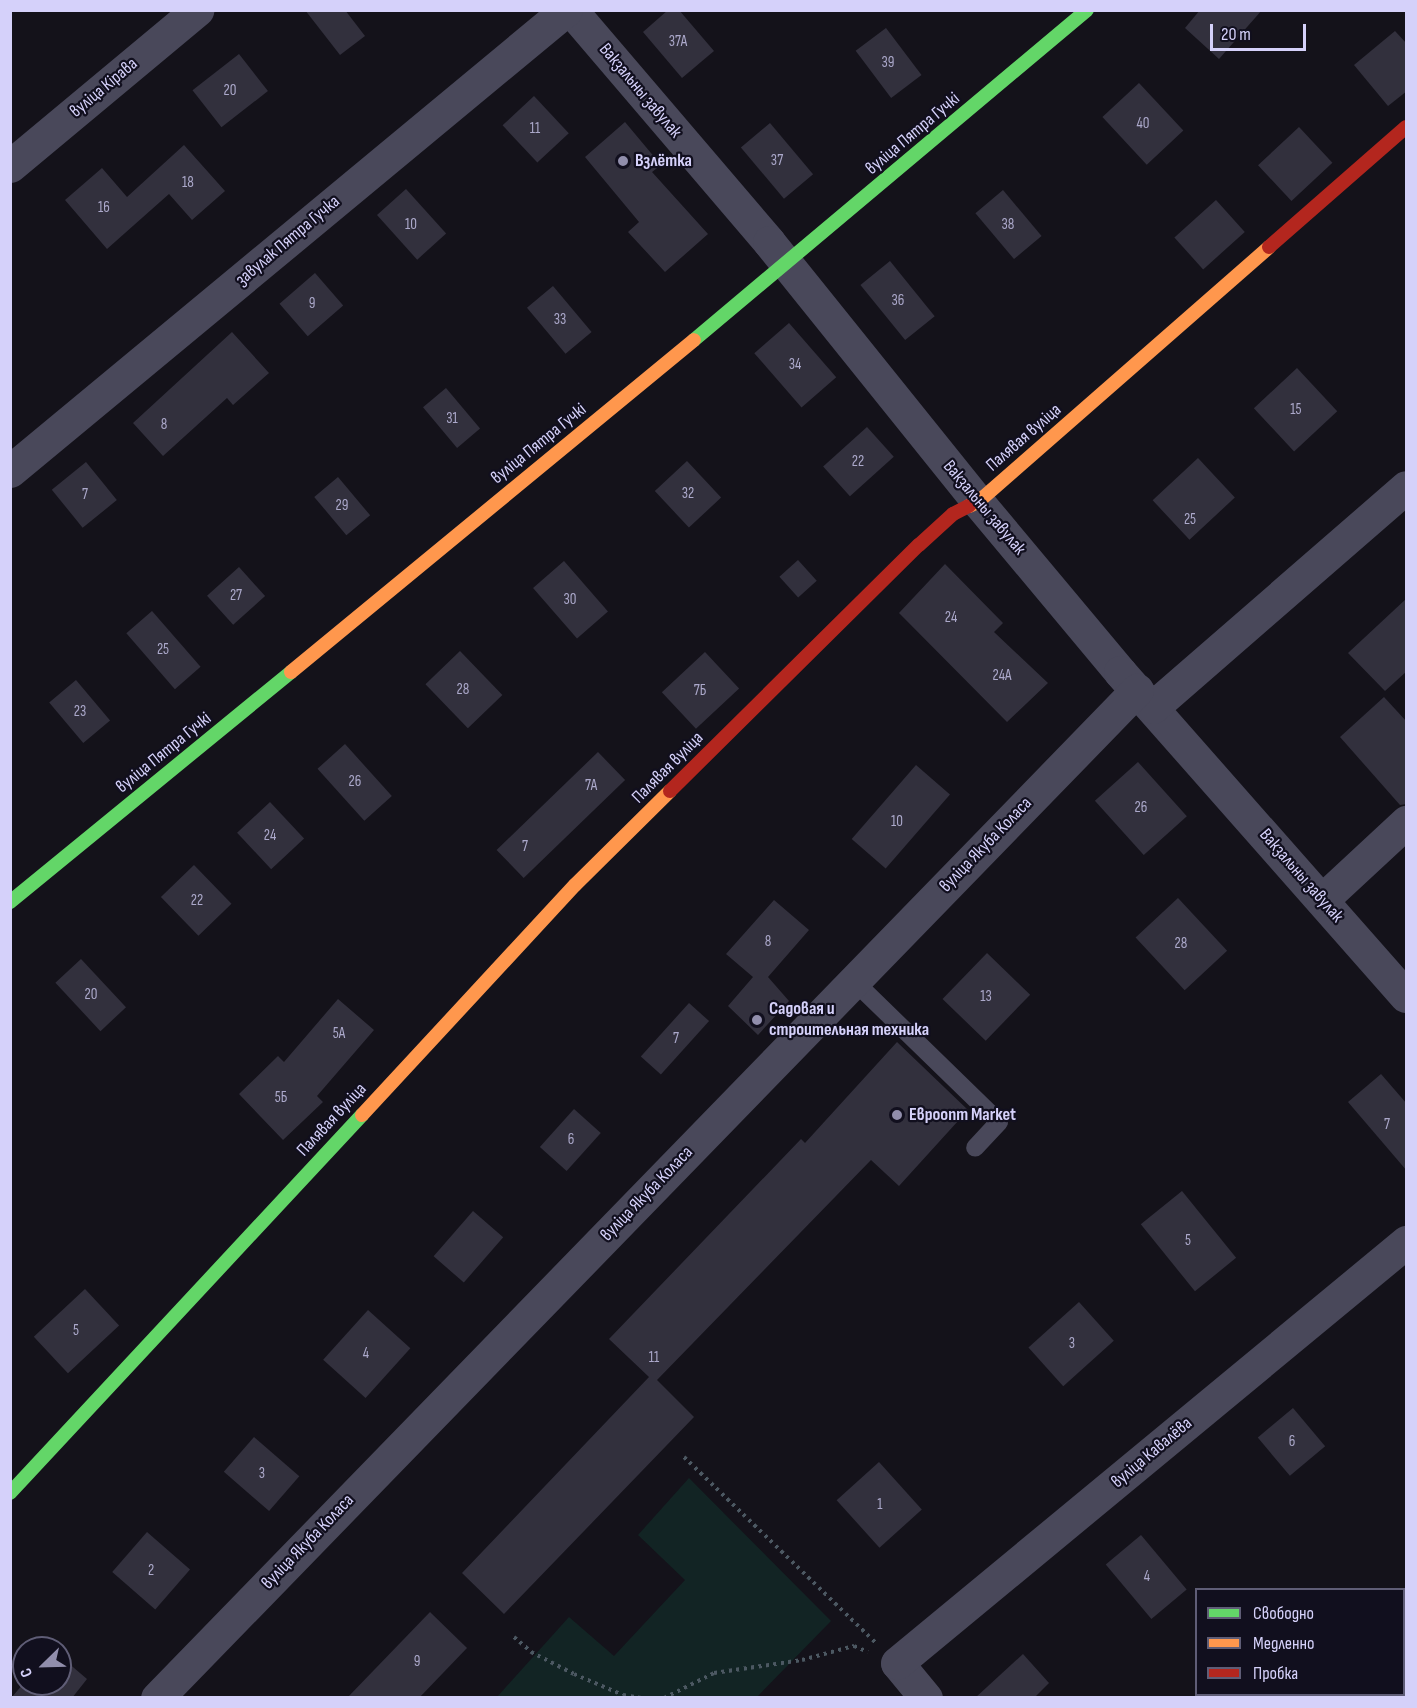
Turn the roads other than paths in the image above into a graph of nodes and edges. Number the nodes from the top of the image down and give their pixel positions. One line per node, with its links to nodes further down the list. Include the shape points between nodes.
1 (197, 10): 6 (street, вуліца Кірава)
2 (566, 10): 8 (street, завулак Пятра Гучка)
3 (571, 10): 7 (street, Вакзальны завулак)
4 (1087, 10): 7 (street, вуліца Пятра Гучкі)
5 (1407, 127): 10 (street, Палявая вуліца)
6 (10, 166)
7 (787, 264): 10 (street, Вакзальны завулак); 14 (street, вуліца Пятра Гучкі)
8 (10, 471)
9 (1407, 487): 11 (street, вуліца Якуба Коласа)
10 (978, 502): 11 (street, Вакзальны завулак); 19 (street, Палявая вуліца, via 953,514 919,545 575,885)
11 (1145, 699): 13 (street, Вакзальны завулак); 15 (street, вуліца Якуба Коласа)
12 (1407, 822): 13 (street)
13 (1322, 900): 16 (street, Вакзальны завулак)
14 (10, 902)
15 (854, 981): 17 (lane, via 999,1122); 20 (street, вуліца Якуба Коласа)
16 (1407, 996)
17 (975, 1148)
18 (1407, 1242): 21 (street, вуліца Кавалёва, via 897,1663)
19 (10, 1493)
20 (157, 1698)
21 (926, 1698)

